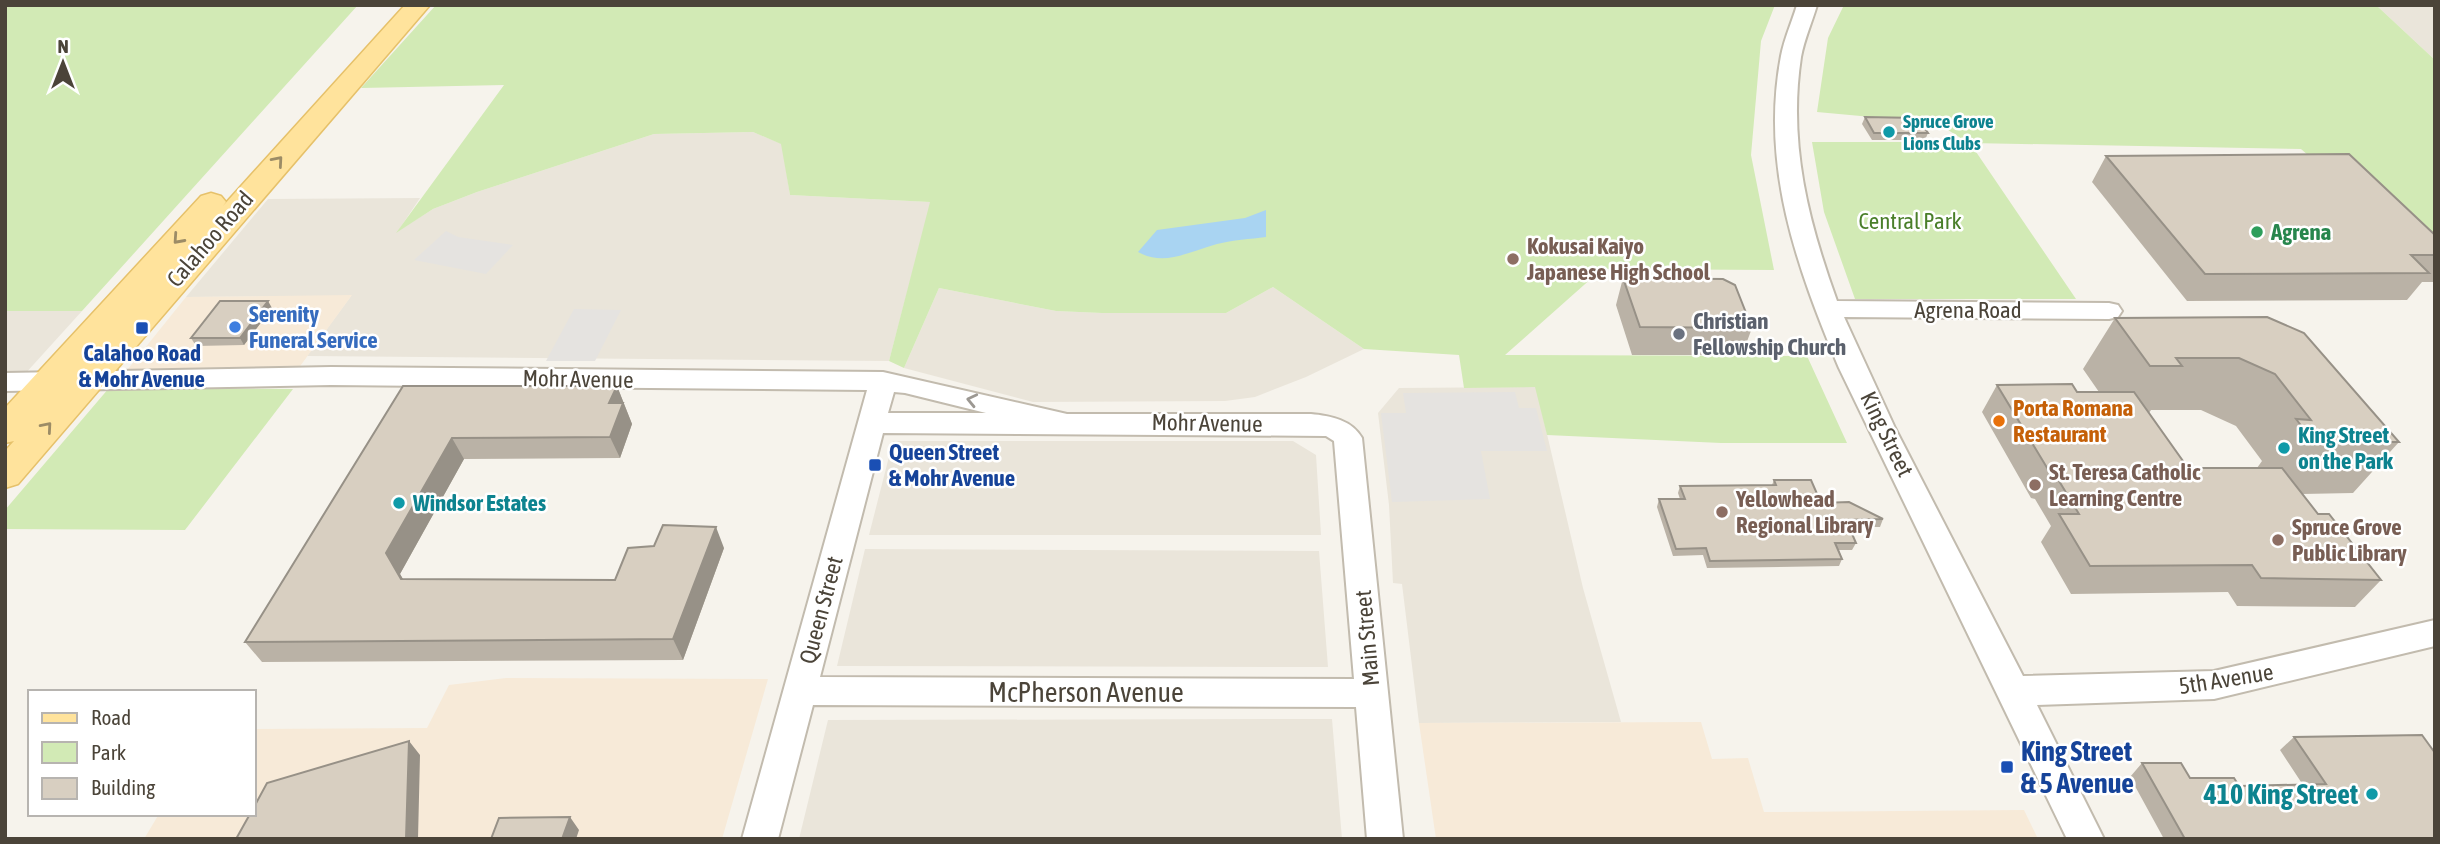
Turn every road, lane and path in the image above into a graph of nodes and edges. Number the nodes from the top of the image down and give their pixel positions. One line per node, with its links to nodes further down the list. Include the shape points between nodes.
1 (391, 5): 7 (main road, Calahoo Road, one-way to 7)
2 (418, 5): 6 (main road, Calahoo Road, one-way to 2)
3 (1807, 5): 4 (street, King Street, via 1791,55 1786,138 1801,231)
4 (1827, 309): 5 (street, Agrena Road); 17 (street, King Street)
5 (2109, 311)
6 (89, 379): 7 (street, Mohr Avenue); 8 (street, Mohr Avenue, via 315,376); 14 (main road, Calahoo Road, one-way to 6)
7 (51, 381): 9 (street, Mohr Avenue); 12 (main road, Calahoo Road)
8 (883, 381): 10 (street, Mohr Avenue, one-way to 8); 11 (street, Queen Street)
9 (5, 382)
10 (1062, 422): 11 (street, Mohr Avenue); 13 (street, Mohr Avenue, via 1311,424 1331,427)
11 (872, 423): 16 (street, Queen Street)
12 (5, 431)
13 (1348, 438): 18 (street, Main Street)
14 (5, 475)
15 (2435, 633): 17 (street, 5th Avenue, via 2214,685)
16 (800, 691): 18 (street, McPherson Avenue); 19 (street, Queen Street)
17 (2013, 691): 21 (street, King Street)
18 (1372, 693): 20 (street, Main Street)
19 (760, 839)
20 (1385, 839)
21 (2086, 839)

